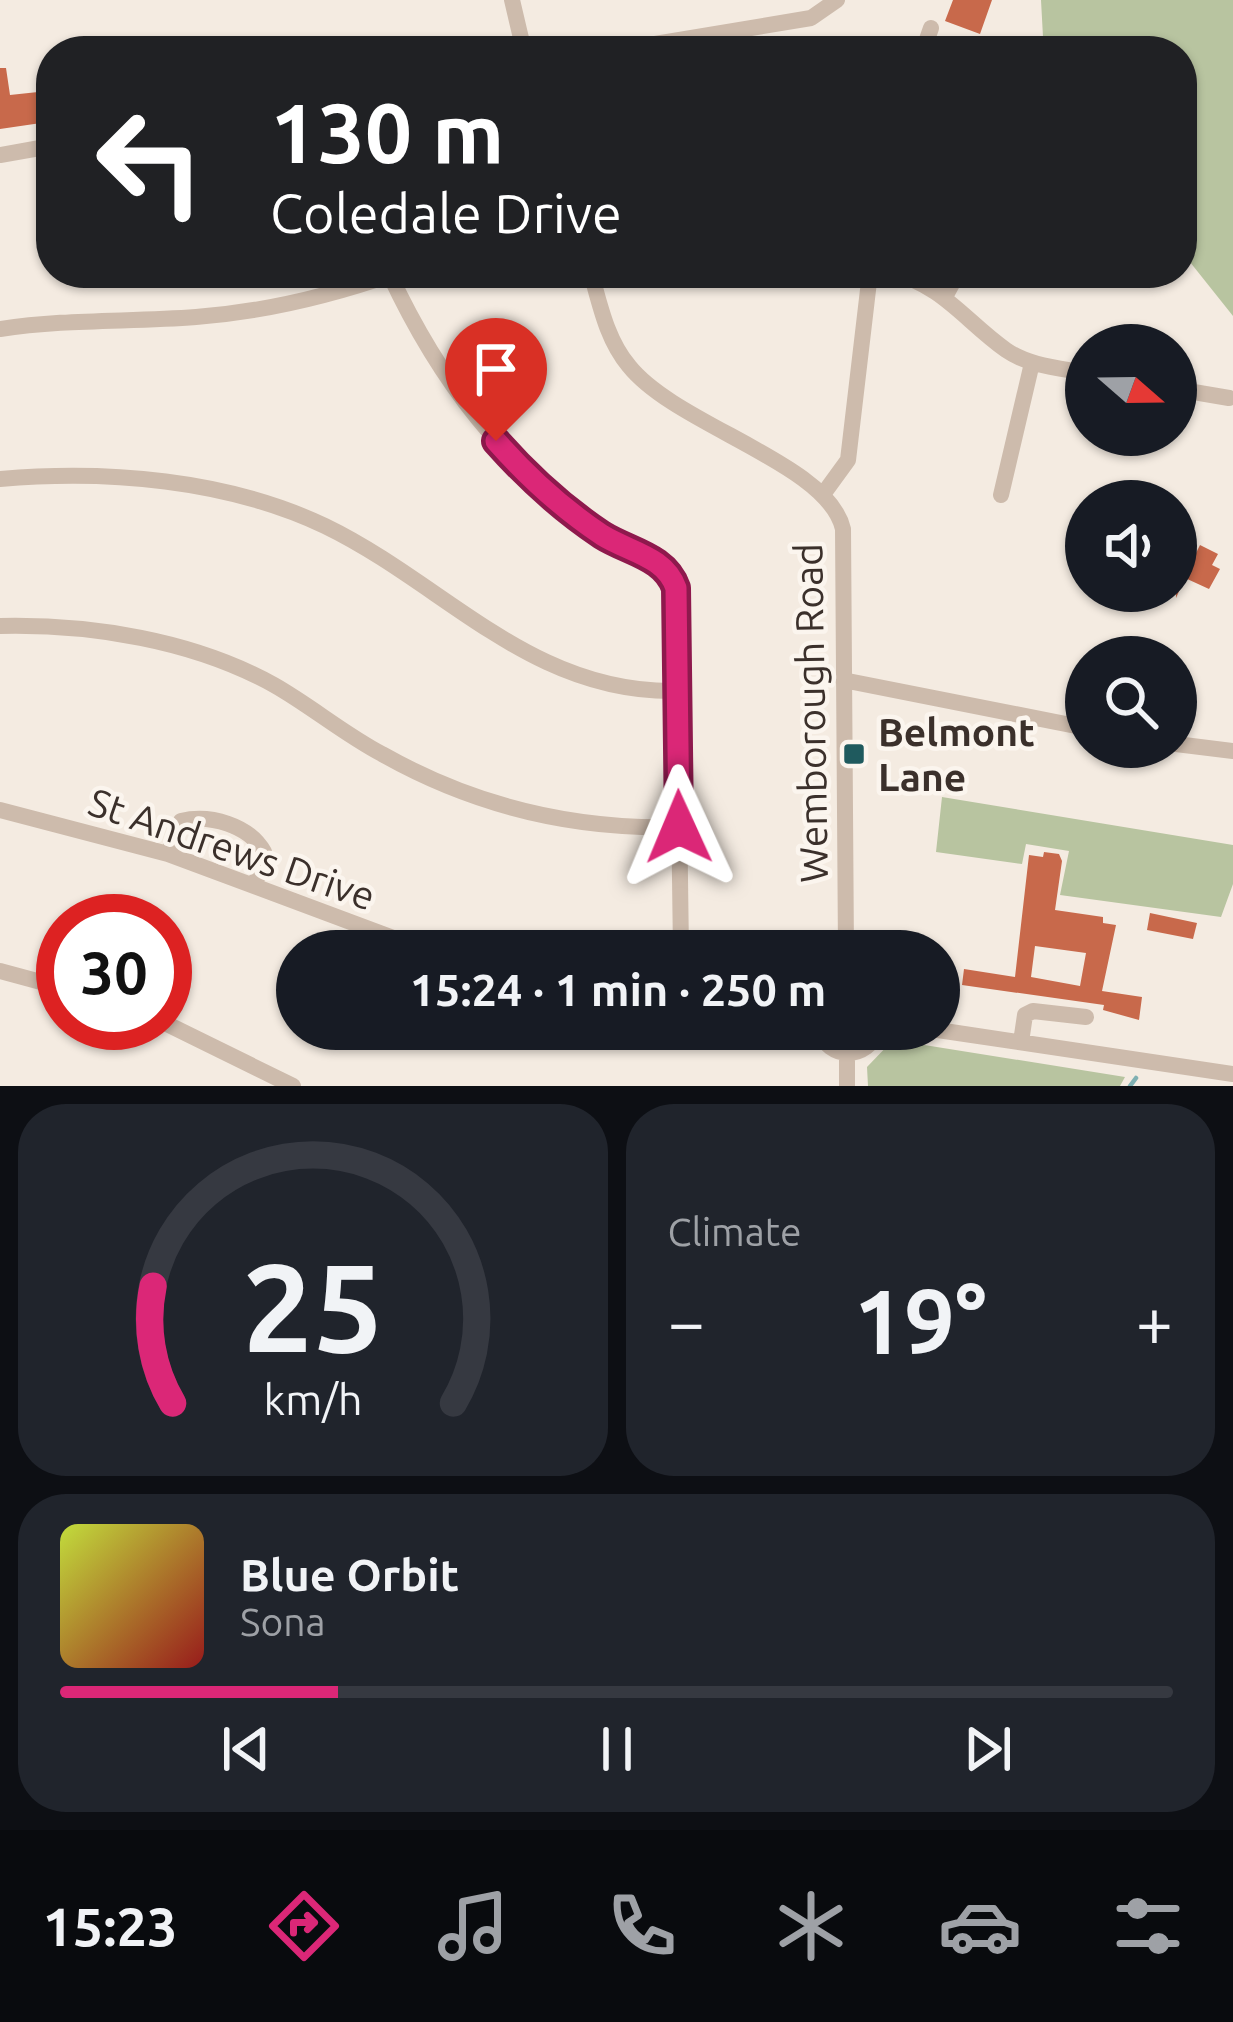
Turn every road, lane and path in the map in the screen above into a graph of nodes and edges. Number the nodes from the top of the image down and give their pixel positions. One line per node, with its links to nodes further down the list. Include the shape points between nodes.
1 (512, 0): 3 (street)
2 (837, 0): 4 (street, via 811,18)
3 (520, 36)
4 (703, 36)
5 (36, 148): 6 (street)
6 (0, 154)
7 (345, 288): 14 (street, via 199,317)
8 (399, 288): 24 (street, via 464,406 527,476 603,536 671,574)
9 (595, 288): 20 (street, via 611,340 646,384)
10 (868, 288): 20 (street, Wemborough Road, via 848,460)
11 (933, 288): 13 (street)
12 (950, 288): 13 (street)
13 (946, 295): 15 (street, via 1007,351)
14 (0, 329)
15 (1032, 363): 16 (street); 21 (street)
16 (1065, 369)
17 (1197, 393): 18 (street)
18 (1229, 398)
19 (0, 478): 24 (street, via 54,474 237,495 324,526 549,665 642,692)
20 (824, 493): 23 (street, Wemborough Road, via 843,529)
21 (1001, 495)
22 (0, 626): 29 (street, via 115,634 191,652 272,683 453,790 537,816 621,829)
23 (843, 680): 25 (street); 34 (street, Wemborough Road)
24 (677, 691): 29 (street)
25 (1065, 724)
26 (1197, 747): 27 (street)
27 (1233, 751)
28 (0, 810): 30 (street, St Andrews Drive)
29 (679, 827): 33 (street)
30 (168, 854): 31 (street, St Andrews Drive); 31 (street, via 181,820 203,815 256,837 264,852)
31 (255, 886): 32 (street, St Andrews Drive)
32 (372, 930)
33 (681, 930)
34 (846, 930)
35 (0, 971): 36 (street)
36 (36, 981)
37 (1085, 1018): 40 (street, via 1033,1011 1025,1015)
38 (960, 1033): 40 (street)
39 (192, 1036): 45 (street)
40 (1021, 1042): 44 (street)
41 (837, 1050): 43 (street)
42 (860, 1050): 43 (street)
43 (847, 1054): 46 (street)
44 (1233, 1074)
45 (292, 1086)
46 (847, 1086)

